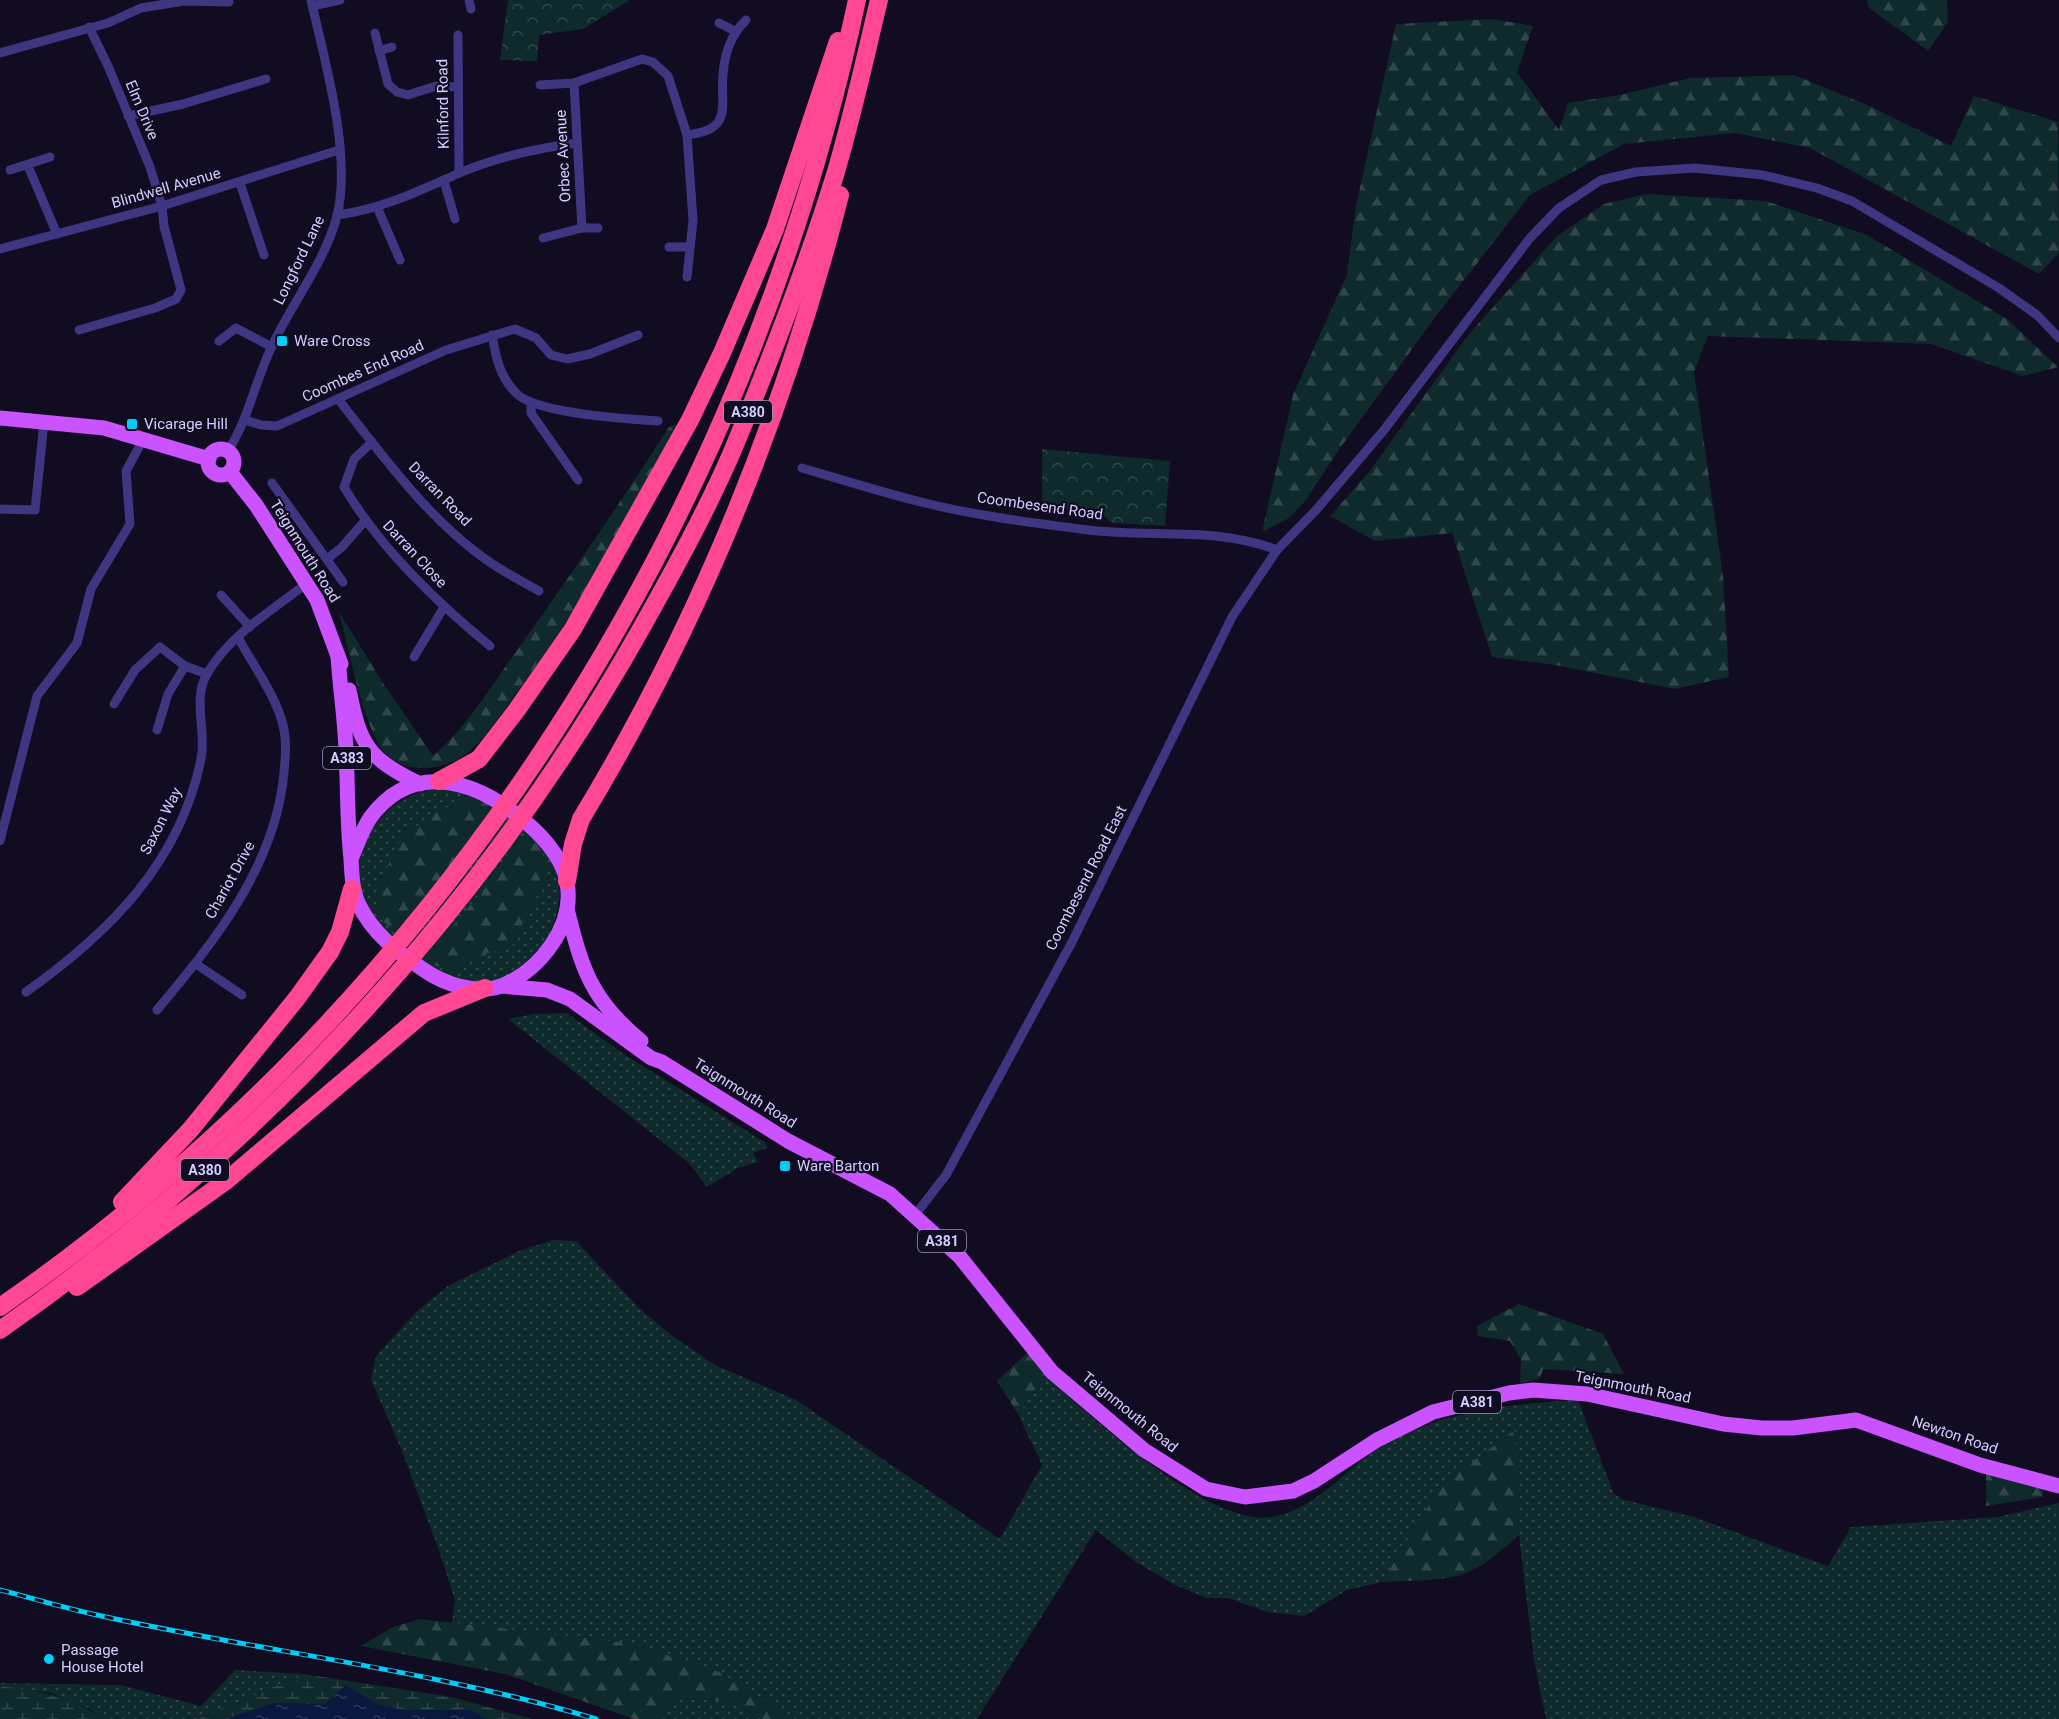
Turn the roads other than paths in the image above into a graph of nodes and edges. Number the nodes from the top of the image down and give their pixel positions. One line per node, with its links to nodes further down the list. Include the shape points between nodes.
1 (340, 0): 5 (street)
2 (855, 0): 83 (highway, A380, via 828,66 775,229 690,420 573,629 479,759); 85 (highway, A380, via 826,128 802,208 766,313 725,414 644,581 569,711)
3 (879, 0): 20 (highway, A380)
4 (228, 1): 6 (street)
5 (312, 3): 24 (street, Longford Lane, via 332,93)
6 (140, 4): 9 (street)
7 (747, 20): 10 (street)
8 (719, 24): 10 (street)
9 (89, 27): 15 (street); 21 (street, Elm Drive)
10 (735, 31): 22 (street, via 723,76 725,109 713,127)
11 (375, 33): 14 (street)
12 (458, 35): 19 (street, Kilnford Road)
13 (392, 47): 14 (street)
14 (379, 51): 19 (street, via 388,84 397,92)
15 (0, 53)
16 (266, 79): 21 (street)
17 (574, 83): 18 (street); 22 (street, via 635,60 652,62 668,76); 23 (street, Orbec Avenue)
18 (540, 85)
19 (456, 87): 28 (street, Kilnford Road)
20 (852, 113): 85 (highway, A380, via 805,267 731,455 694,531 585,723); 88 (highway, A380, via 846,168 824,256 766,440 679,641 581,819)
21 (128, 116): 31 (street, Elm Drive)
22 (687, 135): 40 (street, via 693,220)
23 (577, 143): 28 (street, via 544,147); 35 (street, Orbec Avenue)
24 (339, 150): 30 (street, Blindwell Avenue); 33 (street, Longford Lane, via 342,183)
25 (50, 157): 26 (street)
26 (28, 166): 27 (street); 37 (street)
27 (10, 170)
28 (459, 173): 29 (street)
29 (444, 181): 32 (street); 34 (street)
30 (240, 183): 31 (street, Blindwell Avenue); 42 (street)
31 (162, 206): 37 (street, Blindwell Avenue); 45 (street, Elm Drive, via 181,290 176,299)
32 (377, 207): 33 (street); 43 (street)
33 (337, 215): 50 (street, Longford Lane, via 320,258)
34 (455, 219)
35 (582, 228): 36 (street); 38 (street)
36 (598, 228)
37 (57, 234): 41 (street, Blindwell Avenue)
38 (543, 238)
39 (669, 247): 40 (street)
40 (688, 247): 44 (street)
41 (0, 249)
42 (264, 255)
43 (400, 260)
44 (687, 277)
45 (79, 330)
46 (492, 335): 47 (street, Coombes End Road, via 516,329 536,338 551,355 567,359); 51 (street, Coombes End Road, via 446,350); 52 (street, via 497,366 517,394)
47 (638, 335)
48 (2059, 338): 67 (street, Coombesend Road East, via 2037,315 1999,288 1852,201 1817,188 1763,175 1695,168 1636,172 1601,180 1559,208 1530,238 1384,430)
49 (219, 341): 50 (street, via 236,328)
50 (272, 347): 54 (street, Longford Lane)
51 (338, 399): 54 (street, Coombes End Road, via 277,426); 58 (street, Darran Road)
52 (531, 403): 55 (street); 63 (street, via 531,413)
53 (0, 418): 56 (main road, A383)
54 (245, 420): 59 (street, Longford Lane)
55 (658, 421)
56 (44, 422): 57 (main road, A383, via 104,428); 65 (street, via 34,510)
57 (144, 438): 60 (main road, A383); 86 (street, via 126,471 130,524 91,589 77,643 37,696)
58 (372, 442): 66 (street, Darran Close, via 354,459 344,487); 71 (street, Darran Road, via 444,524 490,562)
59 (228, 451): 60 (main road, via 217,450); 62 (main road, via 234,461)
60 (209, 459): 62 (main road, A383, via 215,473)
61 (802, 468): 67 (street, Coombesend Road, via 927,503 1019,520 1090,530 1228,536)
62 (230, 472): 70 (main road, Teignmouth Road / A383)
63 (578, 480)
64 (272, 483): 68 (street)
65 (0, 509)
66 (364, 522): 68 (street, Darran Close); 73 (street, Darran Close)
67 (1277, 550): 99 (street, Coombesend Road East, via 1232,617 1072,942 946,1175)
68 (327, 559): 69 (street)
69 (343, 582)
70 (307, 583): 74 (street); 77 (main road, Teignmouth Road / A383, via 323,613)
71 (539, 591)
72 (220, 595): 74 (street)
73 (444, 607): 76 (street, Darran Close); 78 (street, Darran Close)
74 (250, 627): 75 (street)
75 (238, 637): 80 (street); 92 (street, Chariot Drive, via 281,718 286,744 282,790 261,859 238,902)
76 (490, 646)
77 (338, 656): 84 (main road, Teignmouth Road / A383, via 360,730 370,749 383,765); 87 (main road, Teignmouth Road / A383)
78 (414, 657)
79 (185, 666): 80 (street); 81 (street, via 160,647 135,670); 82 (street, via 168,694)
80 (207, 674): 95 (street, Saxon Way, via 202,686 202,754 196,785 165,854 101,933)
81 (114, 704)
82 (157, 730)
83 (440, 781): 84 (main road); 88 (main road, via 488,793 528,823 549,846)
84 (420, 784): 87 (main road, via 378,808)
85 (532, 786): 91 (highway, A380, via 486,833); 91 (highway, A380, via 504,841)
86 (0, 841)
87 (351, 859): 89 (main road, Teignmouth Road)
88 (567, 881): 90 (main road)
89 (352, 889): 94 (main road, Teignmouth Road, via 376,931 409,960 459,987); 100 (highway, A380, via 330,952 248,1061 153,1171)
90 (567, 909): 94 (main road, via 555,939 541,959 526,972); 98 (main road, Teignmouth Road / A381, via 582,968 600,999)
91 (421, 933): 93 (highway, A380)
92 (196, 964): 96 (street); 97 (street, Chariot Drive)
93 (381, 980): 100 (highway, A380, via 190,1158); 102 (highway, A380, via 320,1057 205,1169)
94 (493, 987): 98 (main road, Teignmouth Road / A381, via 547,990 570,999); 102 (highway, A380, via 424,1013 276,1140 181,1215 68,1293)
95 (26, 992)
96 (242, 995)
97 (158, 1010)
98 (662, 1062): 99 (main road, Teignmouth Road / A381, via 788,1141 890,1194)
99 (915, 1215): 104 (main road, Teignmouth Road / A381, via 960,1257 1052,1371 1144,1450 1206,1490 1245,1497 1293,1491 1433,1412 1533,1390 1587,1394 1723,1424 1762,1428 1793,1428)
100 (45, 1276): 101 (highway, A380)
101 (0, 1307)
102 (19, 1317): 103 (highway, A380)
103 (0, 1330)
104 (1839, 1420): 105 (main road, Newton Road / A381, via 1872,1424 1980,1464)
105 (2059, 1486)

